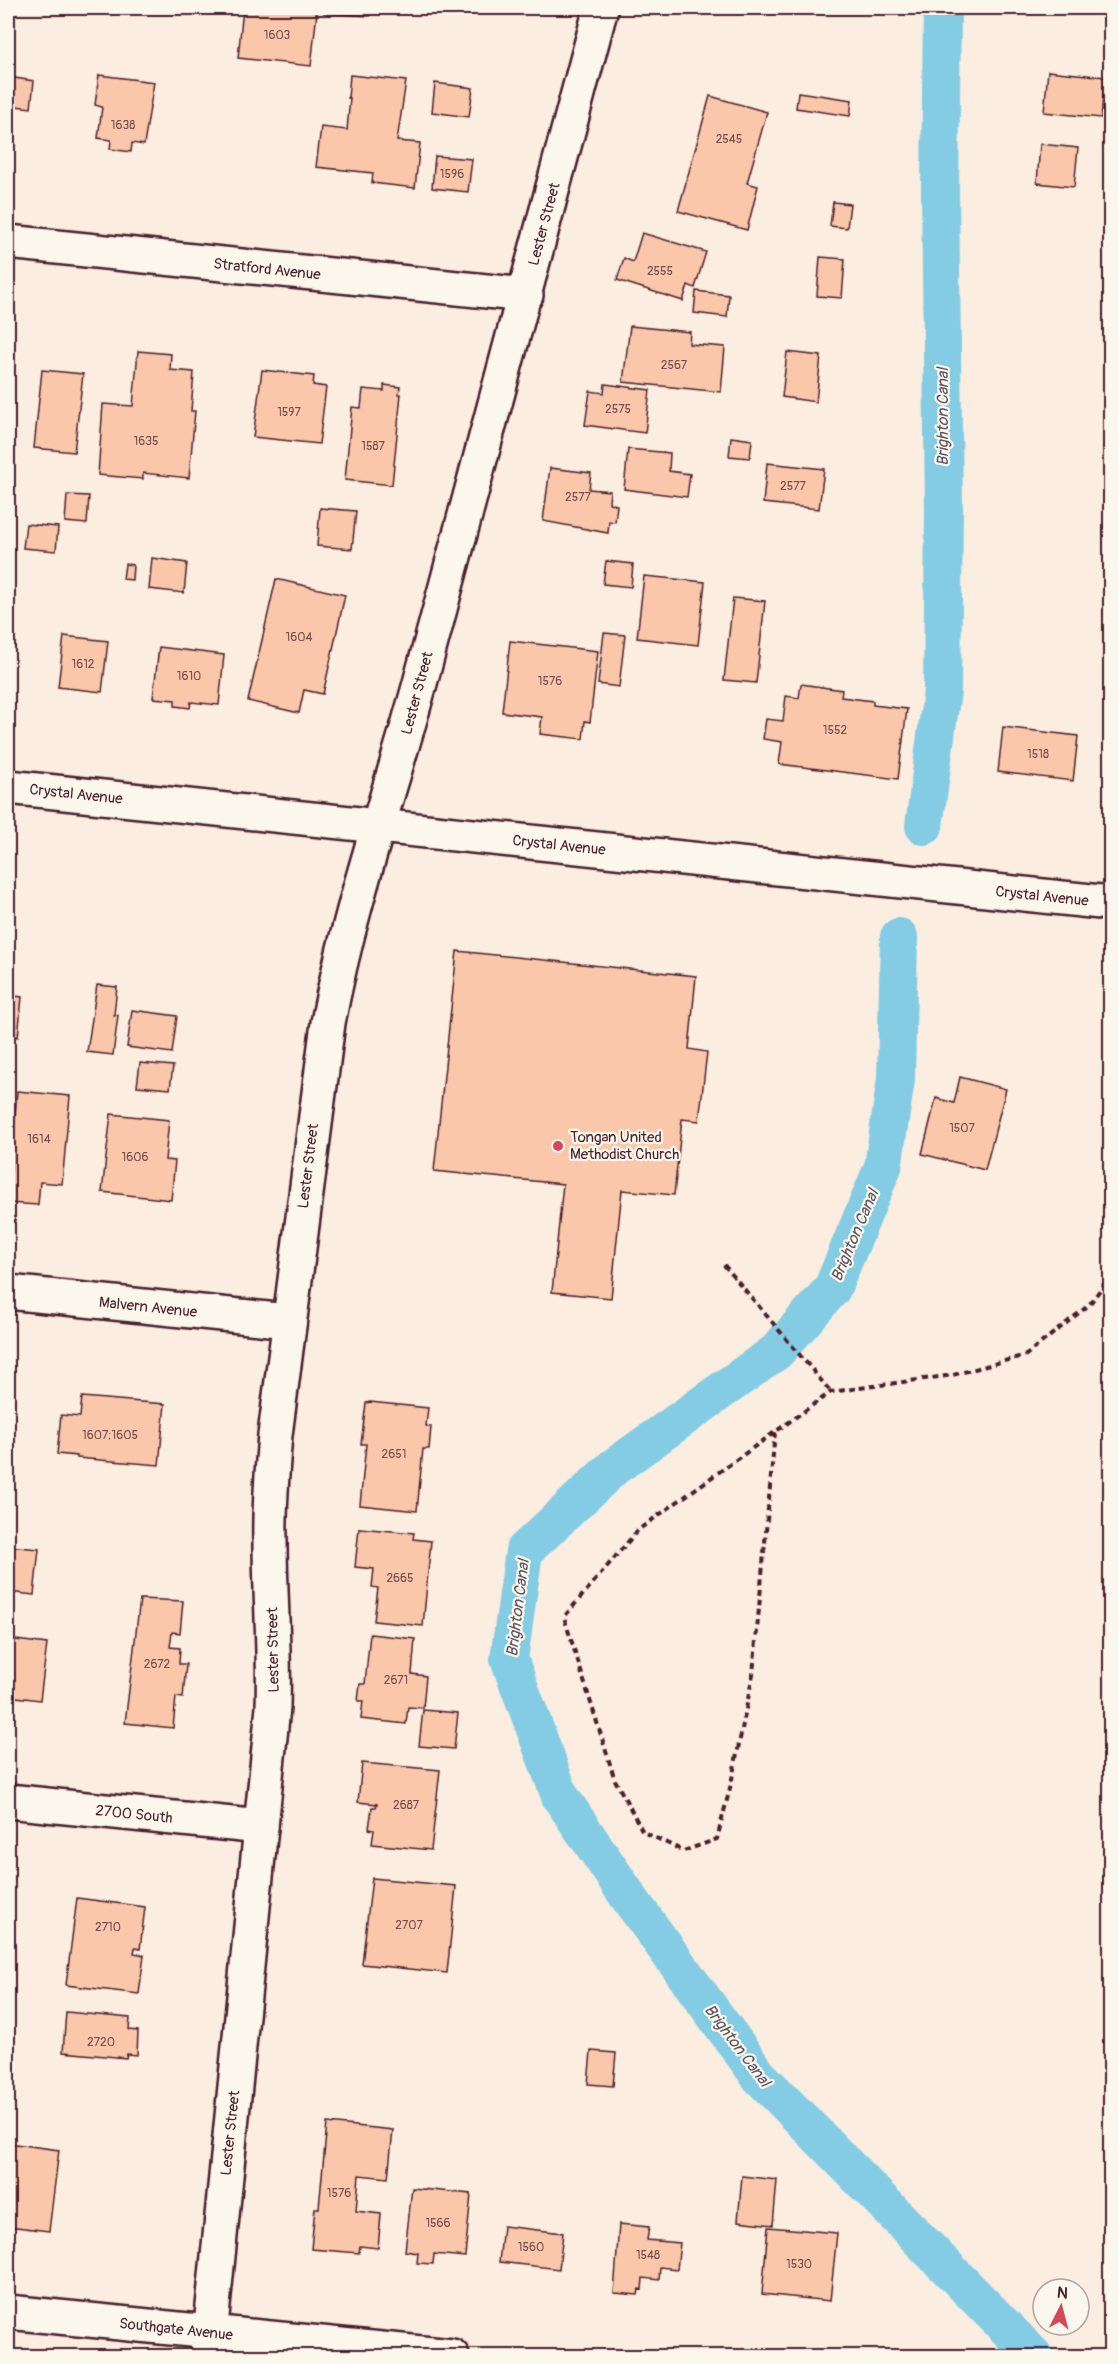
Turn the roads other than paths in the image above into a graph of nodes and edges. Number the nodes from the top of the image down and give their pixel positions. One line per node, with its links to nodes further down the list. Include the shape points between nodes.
1 (601, 8): 3 (street, Lester Street)
2 (8, 243): 3 (street, Stratford Avenue)
3 (526, 295): 5 (street, Lester Street)
4 (8, 787): 5 (street, Crystal Avenue)
5 (379, 826): 6 (street, Crystal Avenue); 8 (street, Lester Street, via 348,928 328,1023)
6 (1110, 903)
7 (8, 1292): 8 (street, Malvern Avenue)
8 (288, 1321): 10 (street, Lester Street, via 270,1494 274,1671)
9 (8, 1801): 10 (street, 2700 South)
10 (261, 1827): 12 (street, Lester Street)
11 (8, 2312): 12 (street, Southgate Avenue)
12 (209, 2344): 13 (street, Southgate Avenue)
13 (452, 2356)

